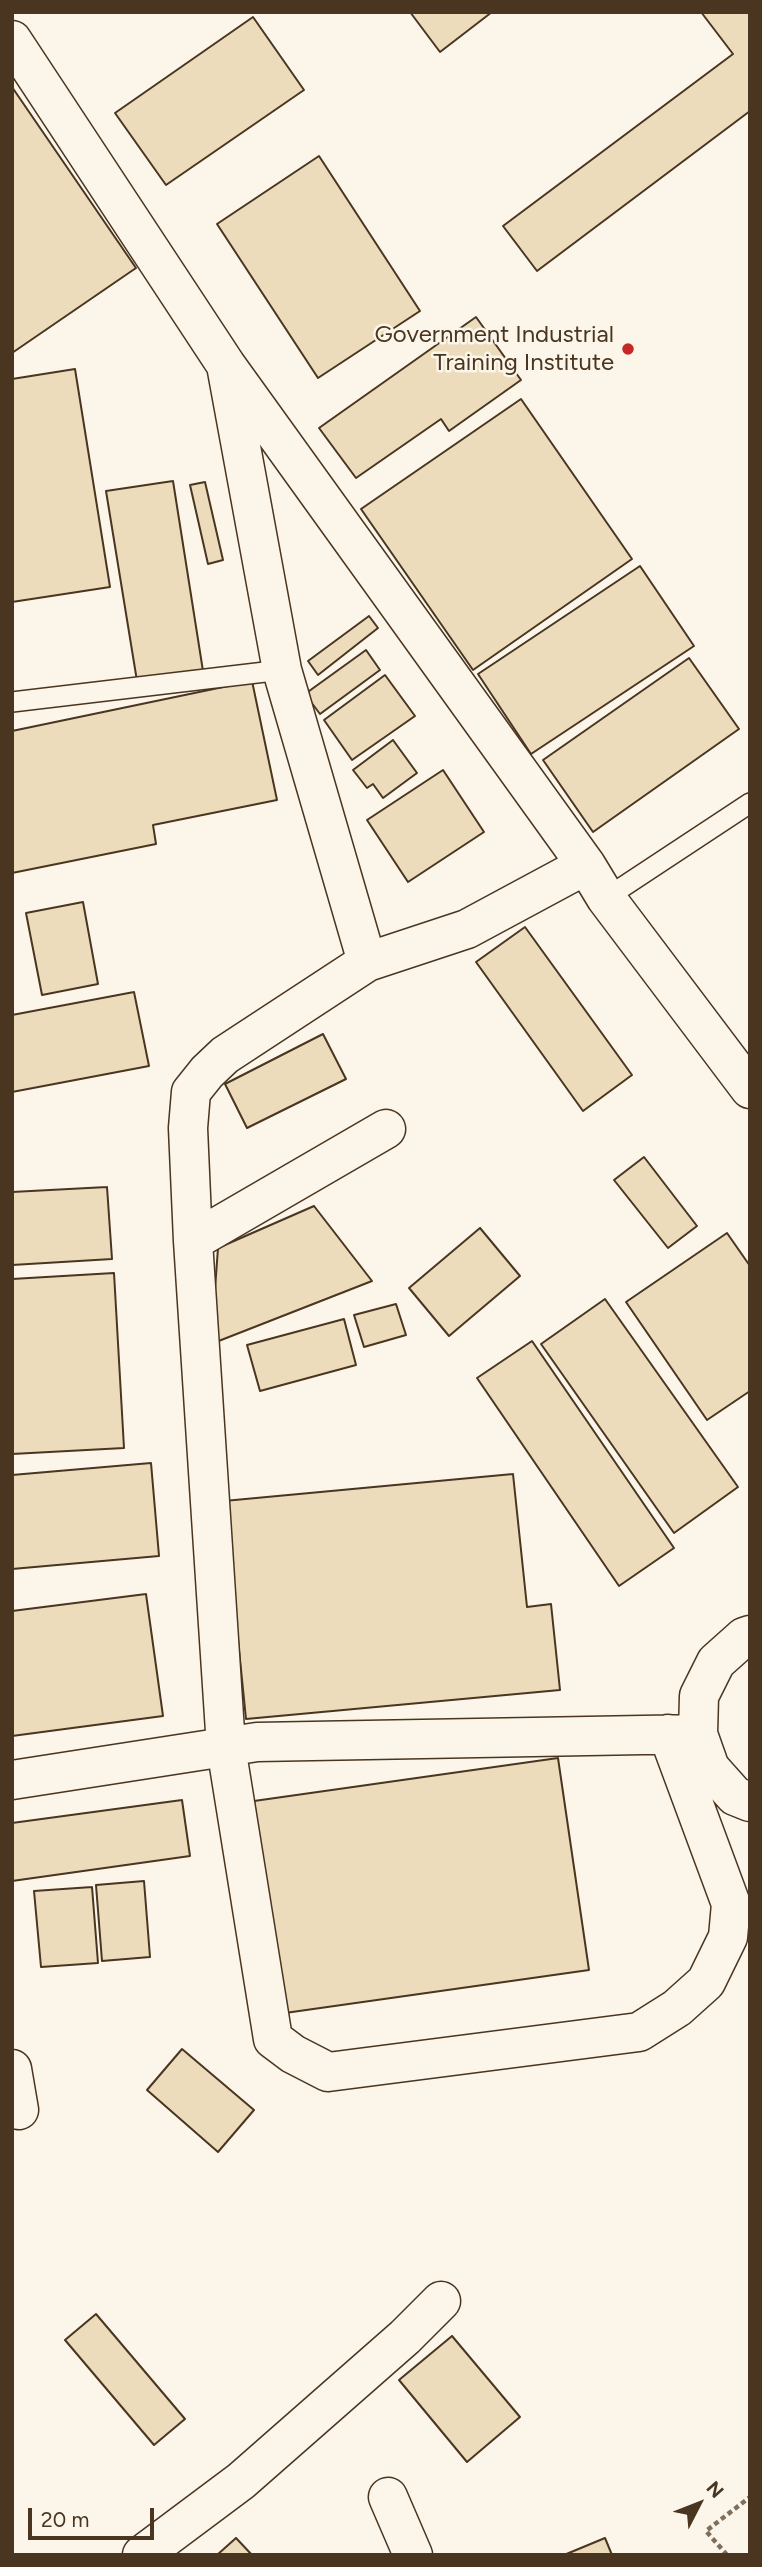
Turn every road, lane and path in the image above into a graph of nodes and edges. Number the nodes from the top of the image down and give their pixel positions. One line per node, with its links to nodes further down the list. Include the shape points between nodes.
1 (12, 40): 2 (street)
2 (226, 365): 3 (street); 6 (street)
3 (282, 670): 4 (lane); 8 (street)
4 (12, 702)
5 (750, 803): 7 (lane)
6 (586, 865): 7 (street); 8 (street, via 467,929)
7 (606, 898): 9 (street)
8 (367, 962): 11 (street, via 225,1055 191,1092)
9 (750, 1088)
10 (386, 1129): 11 (street)
11 (193, 1241): 14 (street)
12 (750, 1635): 13 (street, via 716,1662)
13 (683, 1734): 14 (street, via 257,1742); 14 (street, via 731,1904 728,1937 706,1982 639,2032 328,2072 273,2039); 16 (street, via 736,1796)
14 (226, 1747): 15 (street)
15 (12, 1780)
16 (750, 1802)
17 (12, 2068): 18 (street)
18 (19, 2110)
19 (441, 2301): 22 (street, via 241,2482)
20 (388, 2497): 23 (street)
21 (750, 2497): 24 (path, via 706,2531)
22 (142, 2555)
23 (413, 2555)
24 (727, 2555)

